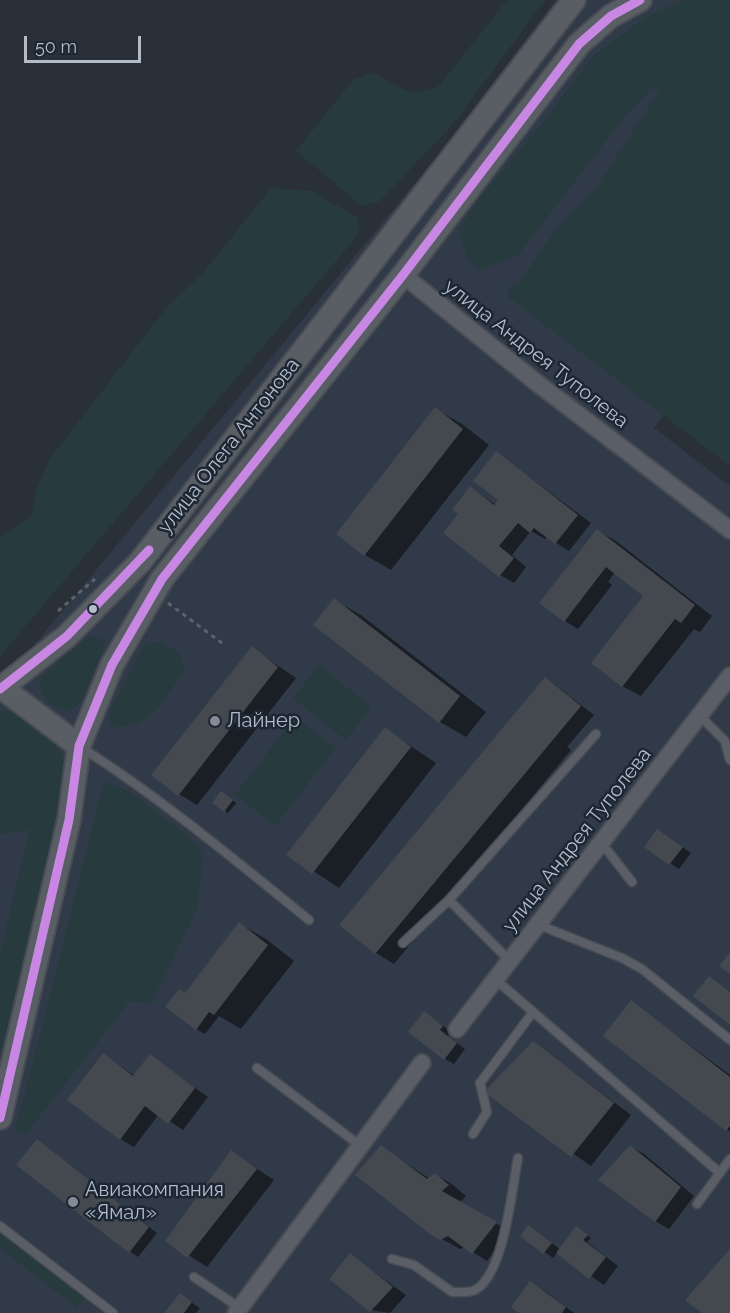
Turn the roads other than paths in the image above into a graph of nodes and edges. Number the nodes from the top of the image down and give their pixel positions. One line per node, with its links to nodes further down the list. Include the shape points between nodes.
1 (574, 0): 6 (street, улица Олега Антонова, via 140,562 67,636)
2 (640, 0): 3 (street, улица Олега Антонова, via 611,16 579,44)
3 (403, 275): 4 (street, улица Андрея Туполева); 9 (street, улица Олега Антонова, via 162,579 112,666)
4 (730, 530)
5 (730, 676): 7 (street, улица Андрея Туполева)
6 (1, 688): 9 (street)
7 (700, 716): 10 (lane, via 726,741); 11 (street, улица Андрея Туполева)
8 (596, 734): 13 (lane)
9 (79, 746): 14 (lane, via 180,817); 24 (street, улица Олега Антонова, via 69,820)
10 (730, 760)
11 (597, 846): 12 (lane, via 607,850); 15 (street, улица Андрея Туполева)
12 (632, 882)
13 (449, 900): 16 (lane); 17 (lane)
14 (309, 920)
15 (539, 925): 17 (street, улица Андрея Туполева); 21 (lane, via 642,969)
16 (403, 943)
17 (511, 961): 18 (street, улица Андрея Туполева)
18 (496, 980): 19 (lane); 20 (street, улица Андрея Туполева)
19 (533, 1012): 25 (lane, via 480,1083 487,1112); 29 (lane)
20 (457, 1029)
21 (730, 1040)
22 (422, 1063): 26 (street)
23 (257, 1068): 26 (lane)
24 (0, 1118)
25 (473, 1134)
26 (362, 1147): 34 (street)
27 (518, 1158): 32 (lane, via 491,1274 475,1290 452,1292 414,1265)
28 (730, 1159): 29 (lane)
29 (720, 1173): 30 (lane)
30 (697, 1204)
31 (0, 1226): 35 (lane)
32 (392, 1259)
33 (194, 1277): 34 (lane)
34 (238, 1310)
35 (113, 1313)

